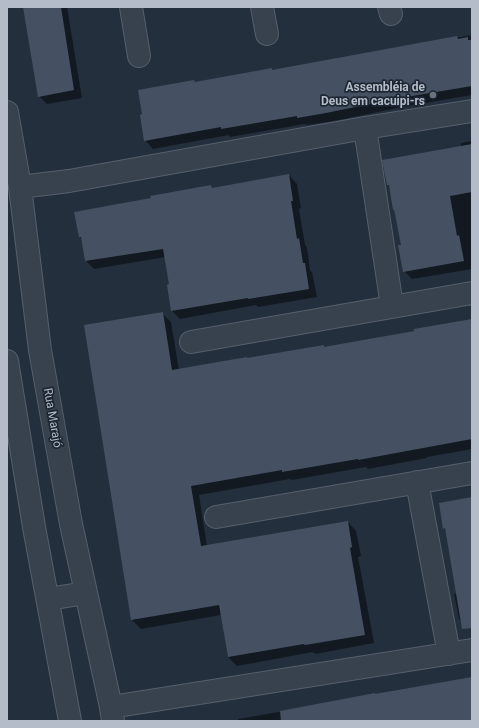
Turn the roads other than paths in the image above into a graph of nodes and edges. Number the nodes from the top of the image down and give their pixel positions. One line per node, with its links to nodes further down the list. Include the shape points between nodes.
1 (131, 7): 4 (street)
2 (262, 7): 3 (street)
3 (267, 34)
4 (139, 56)
5 (472, 111): 7 (street)
6 (7, 112): 8 (street, Rua Marajó)
7 (365, 128): 8 (street, via 69,181); 10 (street)
8 (20, 187): 16 (street, Rua Marajó, via 40,350)
9 (472, 292): 10 (street)
10 (392, 306): 11 (street)
11 (191, 342)
12 (7, 361): 17 (street)
13 (472, 472): 14 (street)
14 (417, 482): 15 (street); 19 (street)
15 (216, 517)
16 (86, 593): 17 (street); 20 (street, Rua Marajó)
17 (48, 599): 21 (street)
18 (472, 650): 19 (street)
19 (449, 654): 20 (street)
20 (112, 714)
21 (70, 721)

